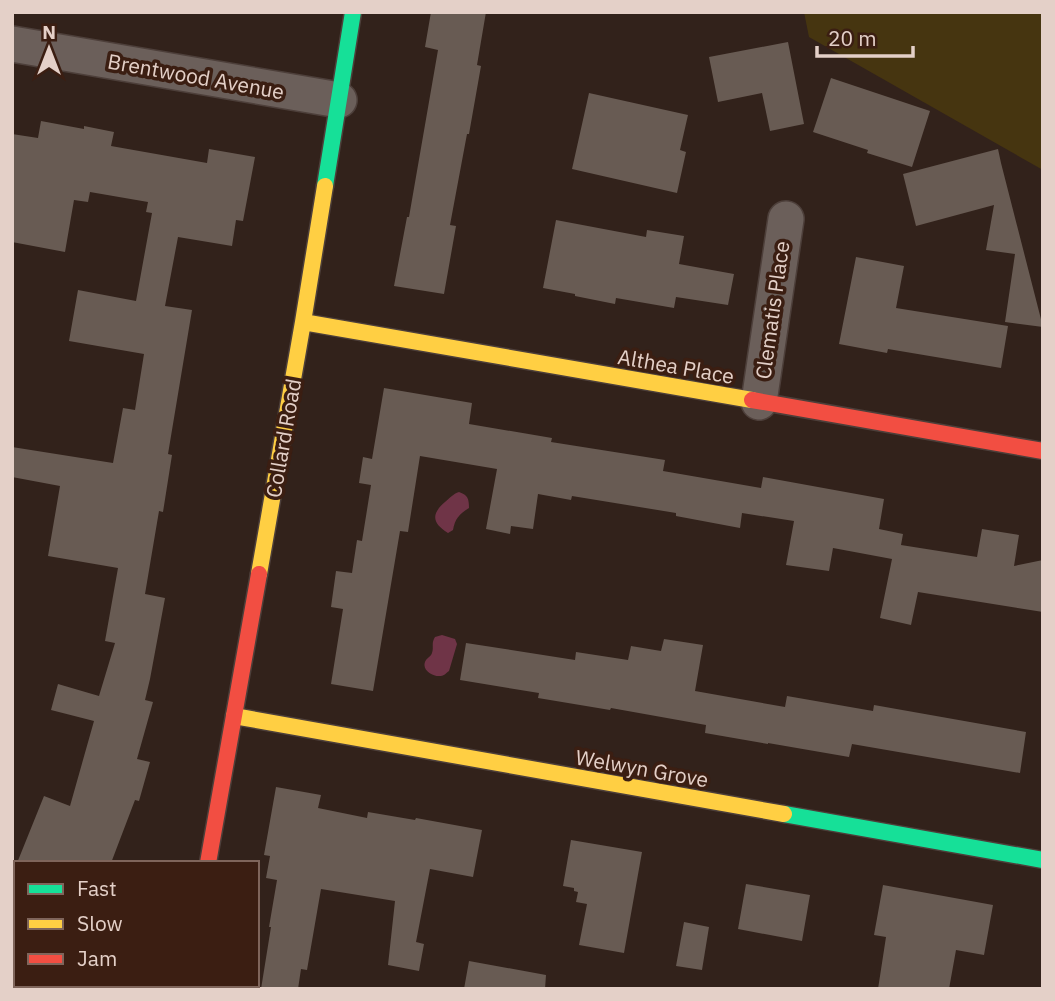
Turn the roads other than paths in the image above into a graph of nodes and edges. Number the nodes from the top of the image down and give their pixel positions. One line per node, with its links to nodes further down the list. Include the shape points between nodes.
1 (353, 12): 3 (street, Collard Road)
2 (12, 44): 3 (street, Brentwood Avenue)
3 (339, 100): 5 (street, Collard Road)
4 (786, 219): 6 (street, Clematis Place)
5 (303, 322): 6 (street, Althea Place); 8 (street, Collard Road)
6 (759, 402): 7 (street, Althea Place)
7 (1043, 451)
8 (234, 716): 9 (street, Welwyn Grove); 10 (street, Collard Road)
9 (1043, 860)
10 (208, 861)

